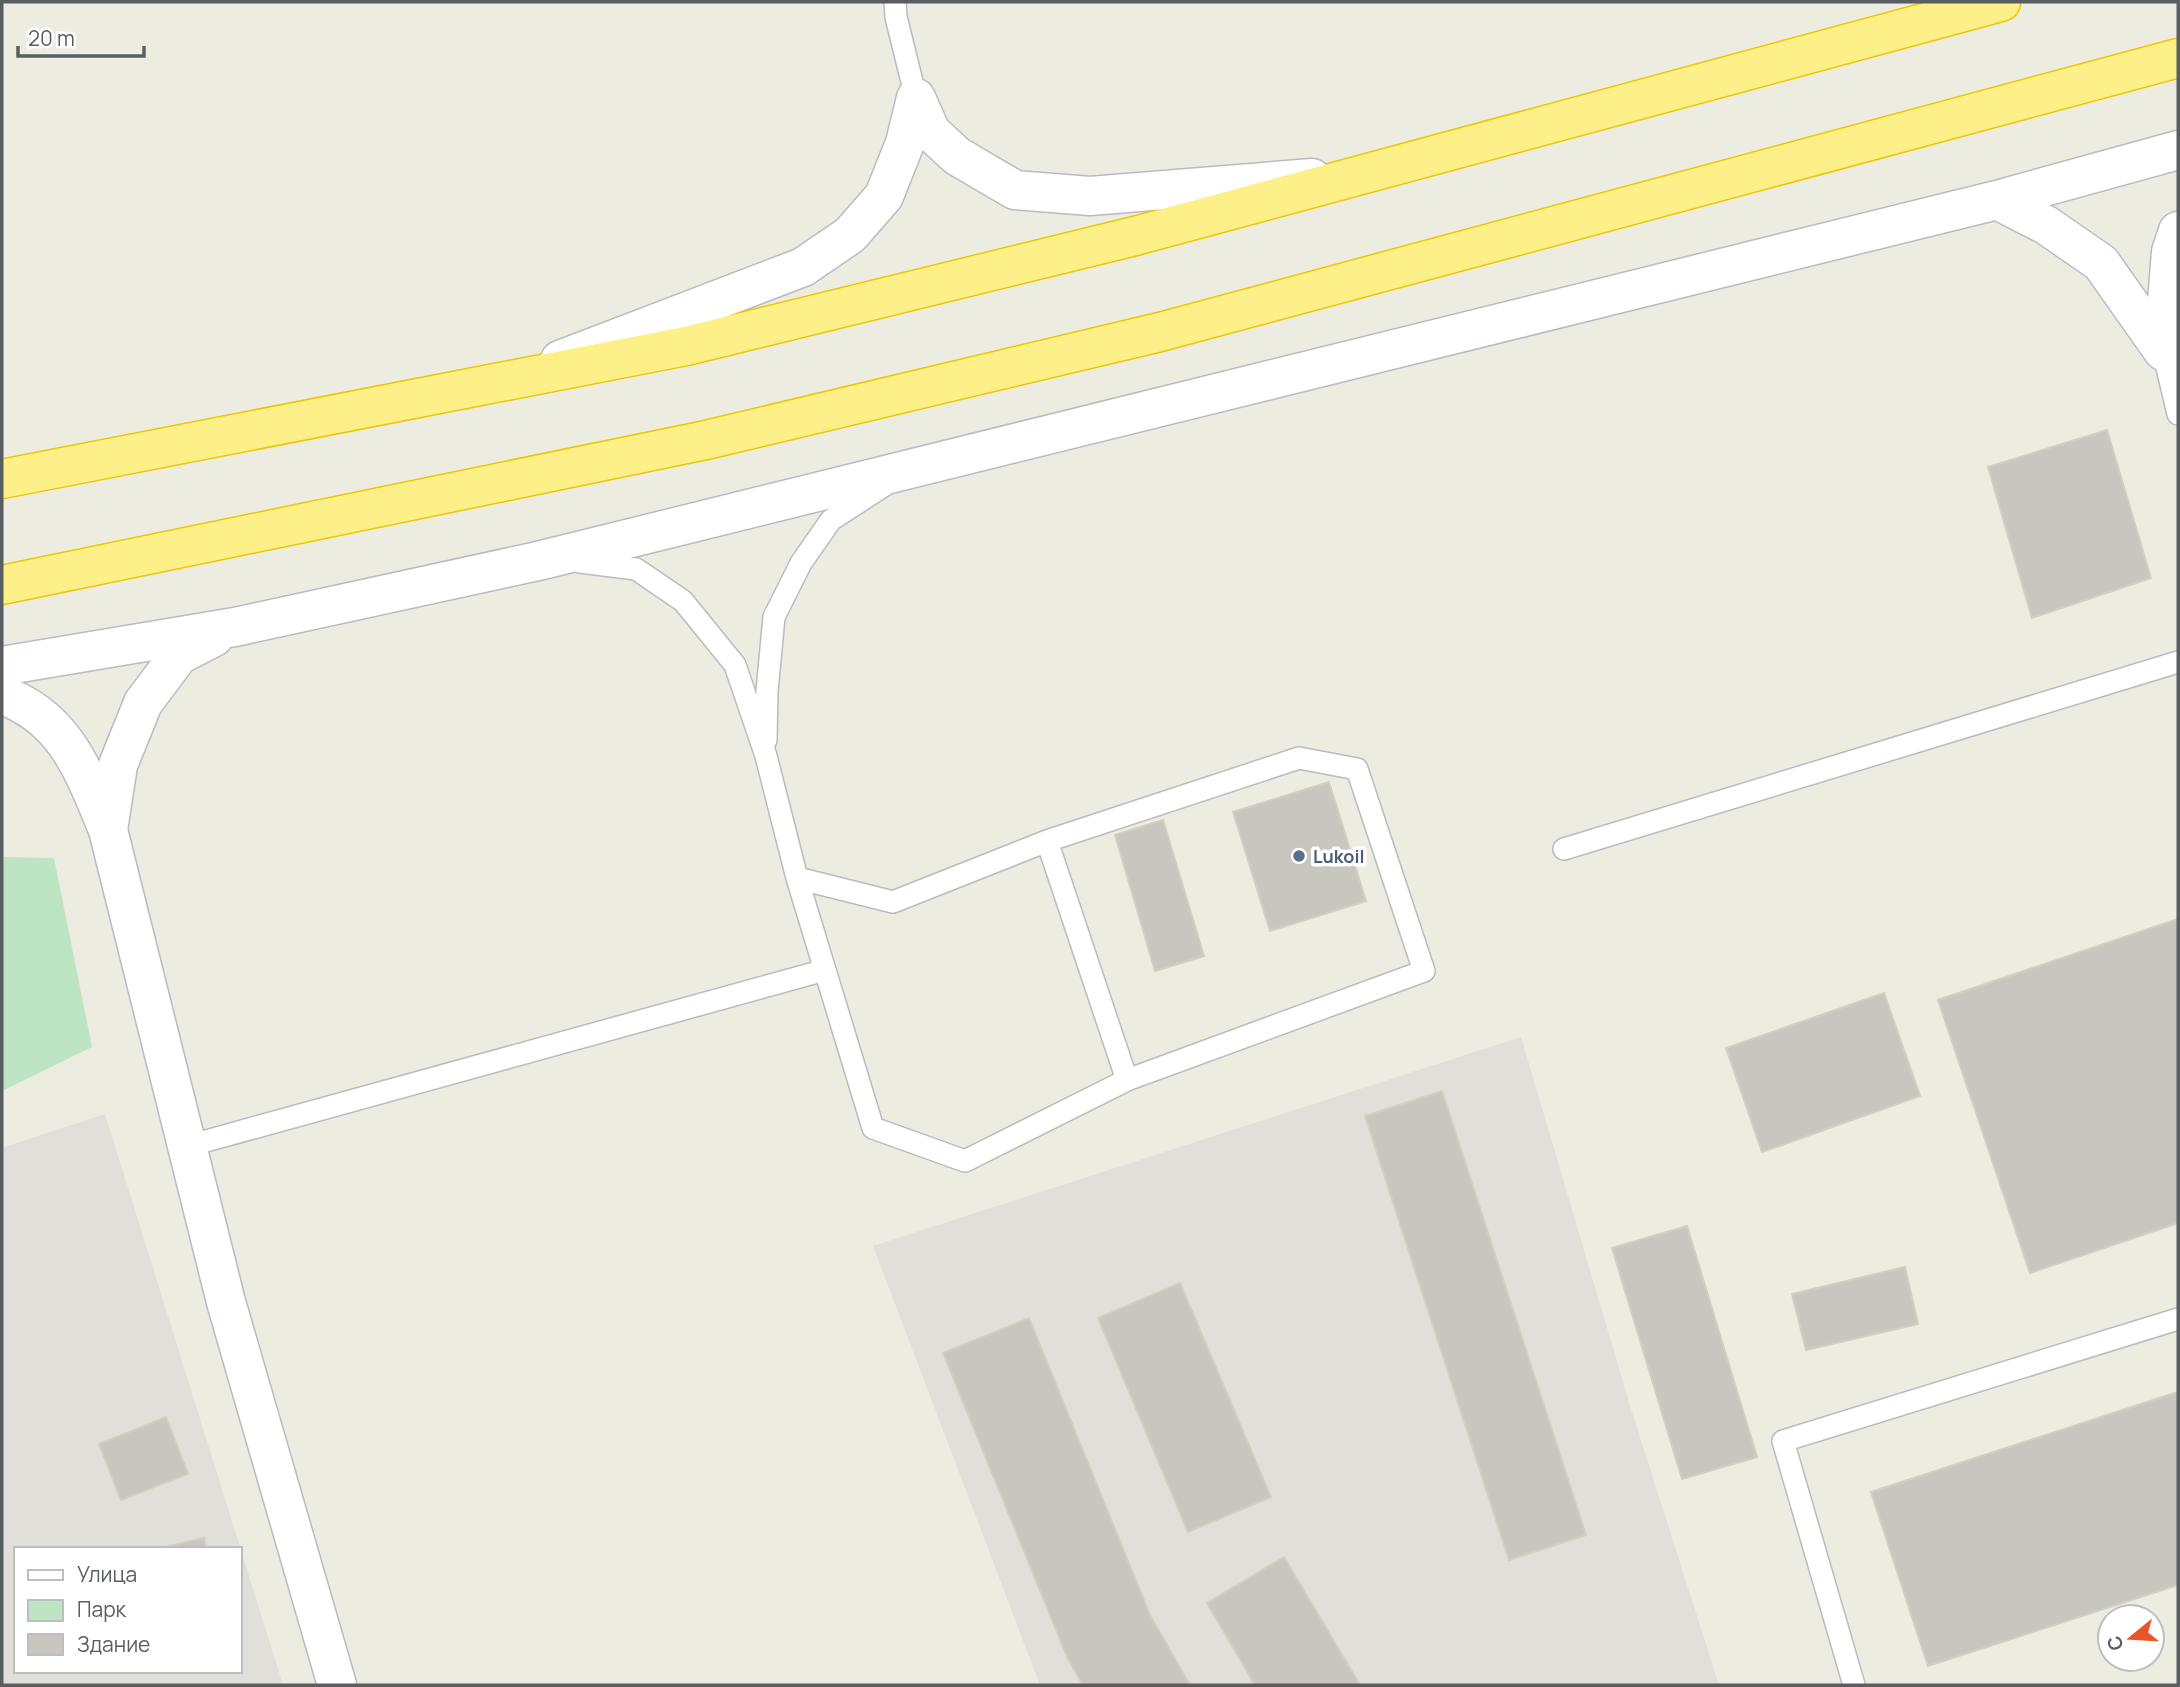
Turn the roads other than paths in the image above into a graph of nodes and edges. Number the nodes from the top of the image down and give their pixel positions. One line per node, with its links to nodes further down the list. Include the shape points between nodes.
1 (895, 2): 4 (lane)
2 (2001, 2): 6 (highway)
3 (2178, 58): 15 (highway, via 1147,335 706,440)
4 (916, 98): 6 (street, via 931,132 957,156 1015,190 1090,196); 10 (street, via 905,143 884,196 850,235 803,267)
5 (2178, 150): 7 (street)
6 (1370, 173): 10 (highway, via 1135,236 699,342)
7 (1997, 200): 9 (street, via 2046,225 2101,263); 12 (street)
8 (2178, 231): 9 (street, via 2171,252)
9 (2163, 351): 11 (lane)
10 (505, 382): 13 (highway)
11 (2178, 414)
12 (908, 471): 14 (street); 20 (lane, via 831,520 774,617)
13 (2, 479)
14 (538, 561): 16 (street); 20 (lane, via 596,562 636,569 683,601 735,665)
15 (2, 585)
16 (235, 627): 18 (street); 21 (street, via 180,655 143,703 118,765)
17 (2178, 662): 23 (lane)
18 (2, 666)
19 (2, 695): 21 (street, via 25,703 61,736 83,769)
20 (766, 756): 24 (lane)
21 (108, 830): 27 (street)
22 (1047, 841): 24 (lane, via 893,902); 26 (lane); 26 (lane, via 1299,758 1357,769 1424,971)
23 (1564, 849)
24 (797, 877): 25 (lane)
25 (825, 971): 26 (lane, via 873,1128 965,1161); 27 (lane)
26 (1127, 1080)
27 (188, 1146): 29 (street, via 226,1302)
28 (2178, 1319): 30 (lane, via 1783,1441)
29 (337, 1685)
30 (1854, 1685)

